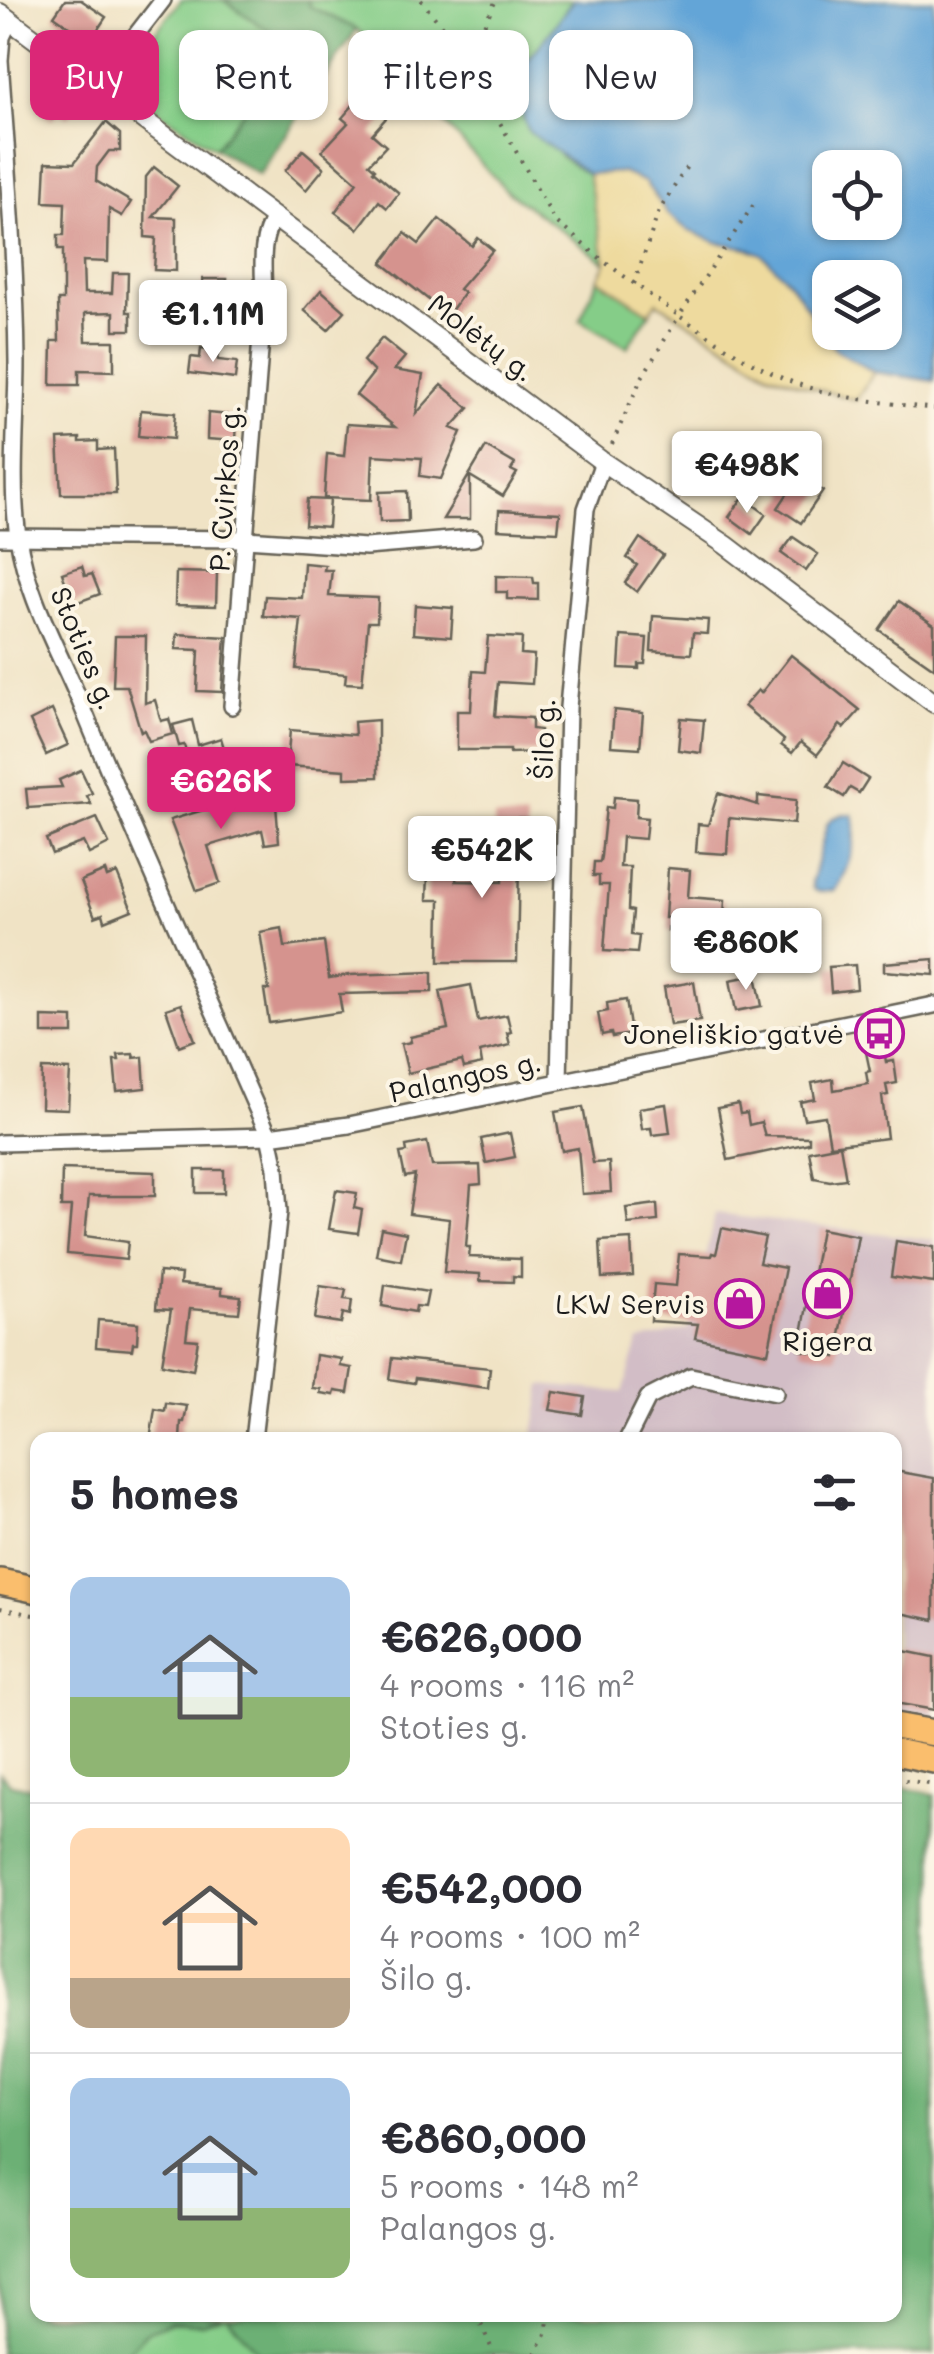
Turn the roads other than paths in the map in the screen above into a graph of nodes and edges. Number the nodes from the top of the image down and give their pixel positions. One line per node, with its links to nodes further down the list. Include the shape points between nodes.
1 (163, 0): 3 (street)
2 (5, 16): 4 (street, Molėtų g.); 8 (street, Stoties g., via 0,60 17,360)
3 (140, 30)
4 (30, 34)
5 (146, 120): 6 (street, Molėtų g.)
6 (275, 217): 7 (street, Molėtų g.); 11 (street, P. Cvirkos g., via 265,234)
7 (604, 462): 12 (street, Molėtų g., via 726,544); 15 (street, Šilo g., via 586,509 568,707)
8 (18, 536): 9 (street); 11 (street); 16 (street, Stoties g., via 26,572 110,776)
9 (0, 537)
10 (474, 538): 11 (street, via 366,546)
11 (246, 539): 13 (street, P. Cvirkos g.)
12 (934, 702)
13 (232, 706)
14 (934, 1005): 15 (street, Palangos g.)
15 (559, 1082): 16 (street, Palangos g.)
16 (269, 1136): 17 (street, Palangos g.); 19 (street, Stoties g., via 279,1212)
17 (0, 1144)
18 (776, 1392): 20 (street, via 691,1376 648,1398)
19 (254, 1432)
20 (632, 1432)
21 (0, 1582): 22 (highway)
22 (30, 1588)
23 (902, 1727): 24 (highway)
24 (934, 1733)
25 (902, 1753): 26 (highway)
26 (934, 1760)

